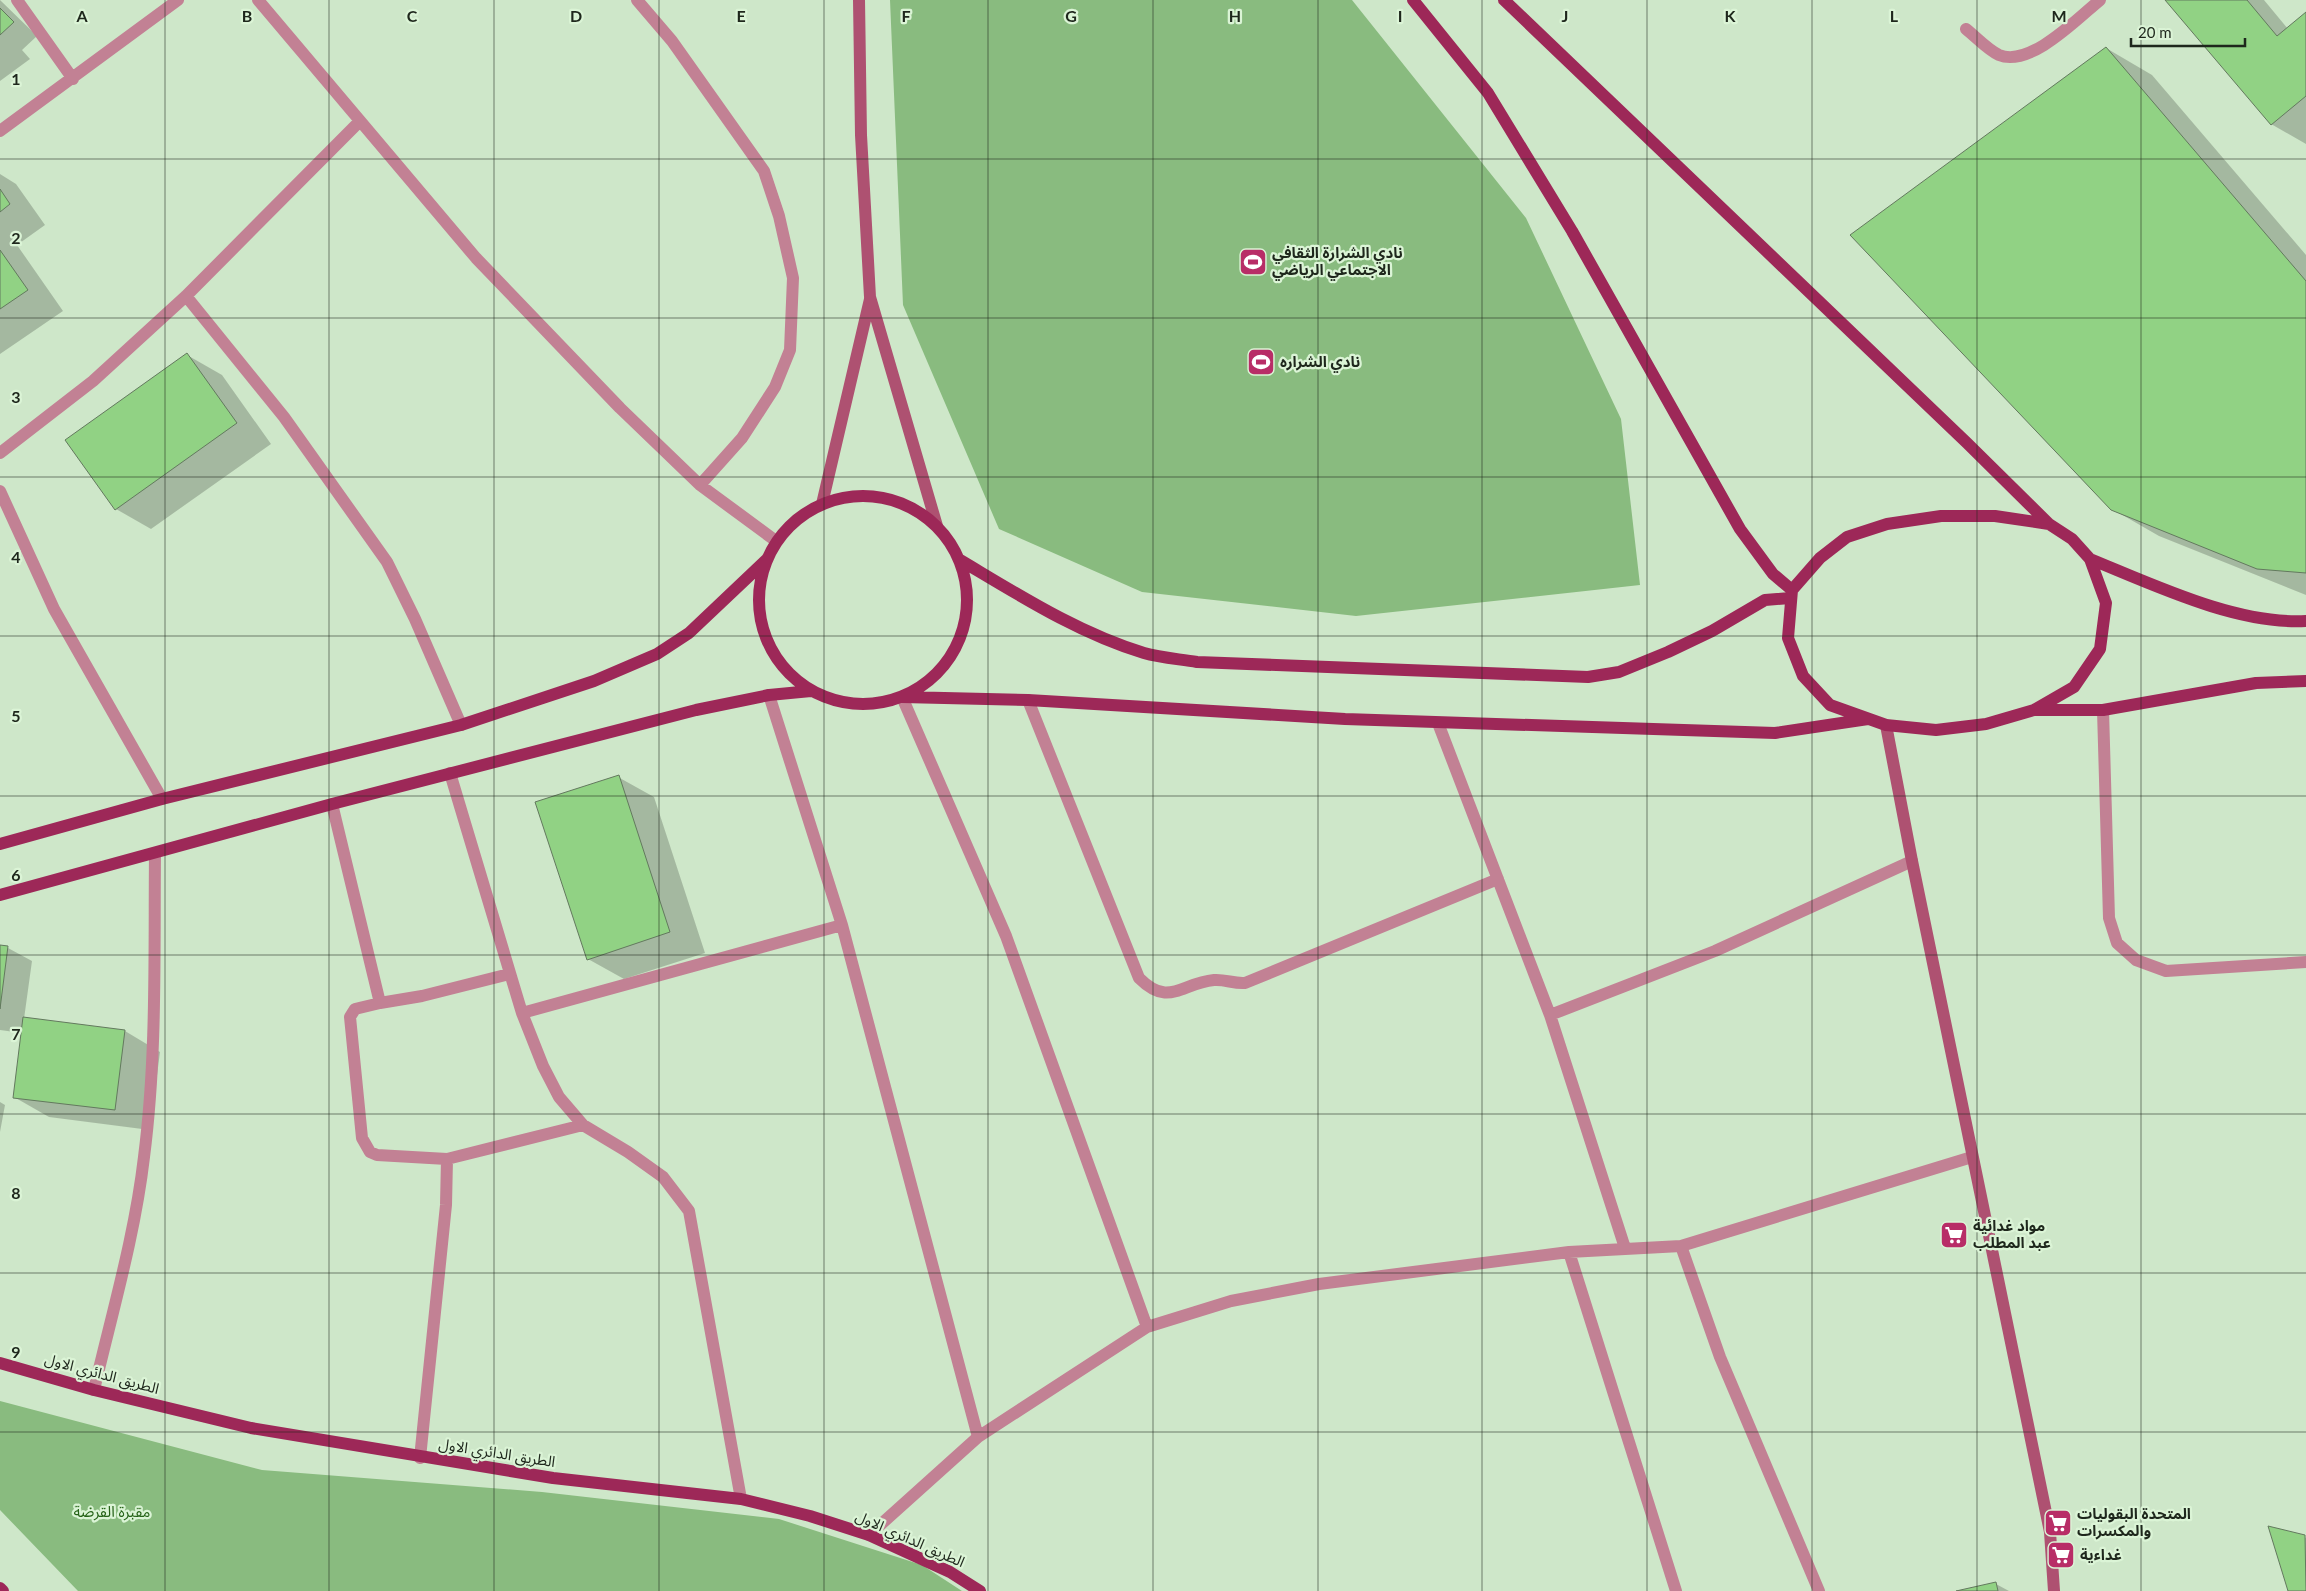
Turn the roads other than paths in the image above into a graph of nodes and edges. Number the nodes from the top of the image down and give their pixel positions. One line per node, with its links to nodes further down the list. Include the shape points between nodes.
1 (17, 0): 10 (street)
2 (178, 0): 10 (street)
3 (258, 0): 11 (street)
4 (637, 0): 16 (street, via 672,41 764,172 779,216 793,278 790,350 775,387 742,438)
5 (859, 0): 14 (street, via 861,135)
6 (1413, 0): 25 (main road, via 1488,93 1572,231 1740,529 1772,574)
7 (1504, 0): 19 (main road)
8 (2100, 0): 9 (street, via 2046,44 2020,57 1998,55)
9 (1966, 29)
10 (73, 79): 12 (street)
11 (360, 122): 13 (street); 16 (street, via 476,258 620,408)
12 (0, 131)
13 (186, 296): 15 (street, via 93,381); 36 (street, via 284,417 386,562 416,619)
14 (870, 297): 18 (street); 20 (street)
15 (0, 453)
16 (700, 485): 21 (street)
17 (0, 491): 39 (street, via 54,609)
18 (822, 504): 20 (main road, via 852,496 883,498 912,508); 21 (main road, via 796,519)
19 (2049, 524): 22 (main road, via 2072,539); 25 (main road, via 1996,516 1941,516 1887,524 1847,537 1820,558)
20 (937, 526): 24 (main road)
21 (776, 542): 23 (main road)
22 (2090, 559): 26 (main road, via 2173,592 2238,613 2283,623); 32 (main road, via 2106,603 2100,649 2074,687)
23 (766, 560): 28 (main road, via 758,590 760,619 770,648 787,673); 36 (main road, via 689,633 657,654 594,682)
24 (960, 560): 25 (main road, via 1080,628 1145,653 1197,662 1588,677 1619,672 1668,652 1712,632 1765,600); 30 (main road, via 966,586 966,614 960,640 926,683)
25 (1791, 594): 34 (main road, via 1788,638 1803,676 1830,705)
26 (2306, 621)
27 (2306, 680): 33 (main road, via 2256,683)
28 (811, 691): 29 (main road); 30 (main road, via 840,702 872,704)
29 (769, 695): 38 (main road, via 696,710); 46 (street)
30 (902, 697): 31 (main road); 58 (street, via 1006,936)
31 (1028, 700): 35 (main road); 44 (street, via 1139,978 1160,993 1212,980 1245,983)
32 (2034, 710): 33 (main road); 37 (main road, via 1986,724 1936,730)
33 (2103, 710): 47 (street, via 2109,918 2118,943 2136,960 2166,971)
34 (1868, 719): 35 (main road, via 1775,733); 37 (main road)
35 (1438, 723): 44 (street)
36 (461, 725): 39 (main road)
37 (1886, 725): 43 (street)
38 (450, 773): 40 (main road); 48 (street)
39 (162, 799): 41 (main road)
40 (332, 804): 42 (main road); 49 (street)
41 (0, 844)
42 (155, 854): 45 (main road); 60 (street, via 153,1032 145,1149 138,1202)
43 (1912, 861): 51 (street, via 1715,951); 53 (street)
44 (1498, 879): 51 (street)
45 (0, 895)
46 (842, 925): 50 (street); 61 (street)
47 (2306, 962)
48 (508, 974): 49 (street); 50 (street)
49 (380, 1003): 54 (street, via 355,1009 350,1017 362,1138 370,1152 378,1155)
50 (522, 1014): 52 (street, via 559,1097)
51 (1550, 1015): 56 (street)
52 (583, 1125): 54 (street); 63 (street, via 663,1177 689,1211)
53 (1972, 1157): 55 (street); 70 (street, via 2050,1532)
54 (447, 1158): 62 (street, via 445,1215)
55 (1681, 1246): 56 (street); 69 (street, via 1720,1357)
56 (1625, 1248): 57 (street)
57 (1569, 1252): 58 (street, via 1319,1284 1231,1301); 68 (street)
58 (1147, 1327): 61 (street)
59 (0, 1363): 60 (main road, الطريق الدائري الاول)
60 (94, 1390): 62 (main road, الطريق الدائري الاول, via 251,1428)
61 (978, 1437): 64 (street)
62 (420, 1458): 63 (main road, الطريق الدائري الاول, via 553,1478)
63 (741, 1499): 64 (main road, الطريق الدائري الاول)
64 (869, 1535): 67 (main road, الطريق الدائري الاول, via 950,1572)
65 (0, 1588): 66 (main road)
66 (3, 1591)
67 (980, 1591)
68 (1676, 1591)
69 (1819, 1591)
70 (2054, 1591)

